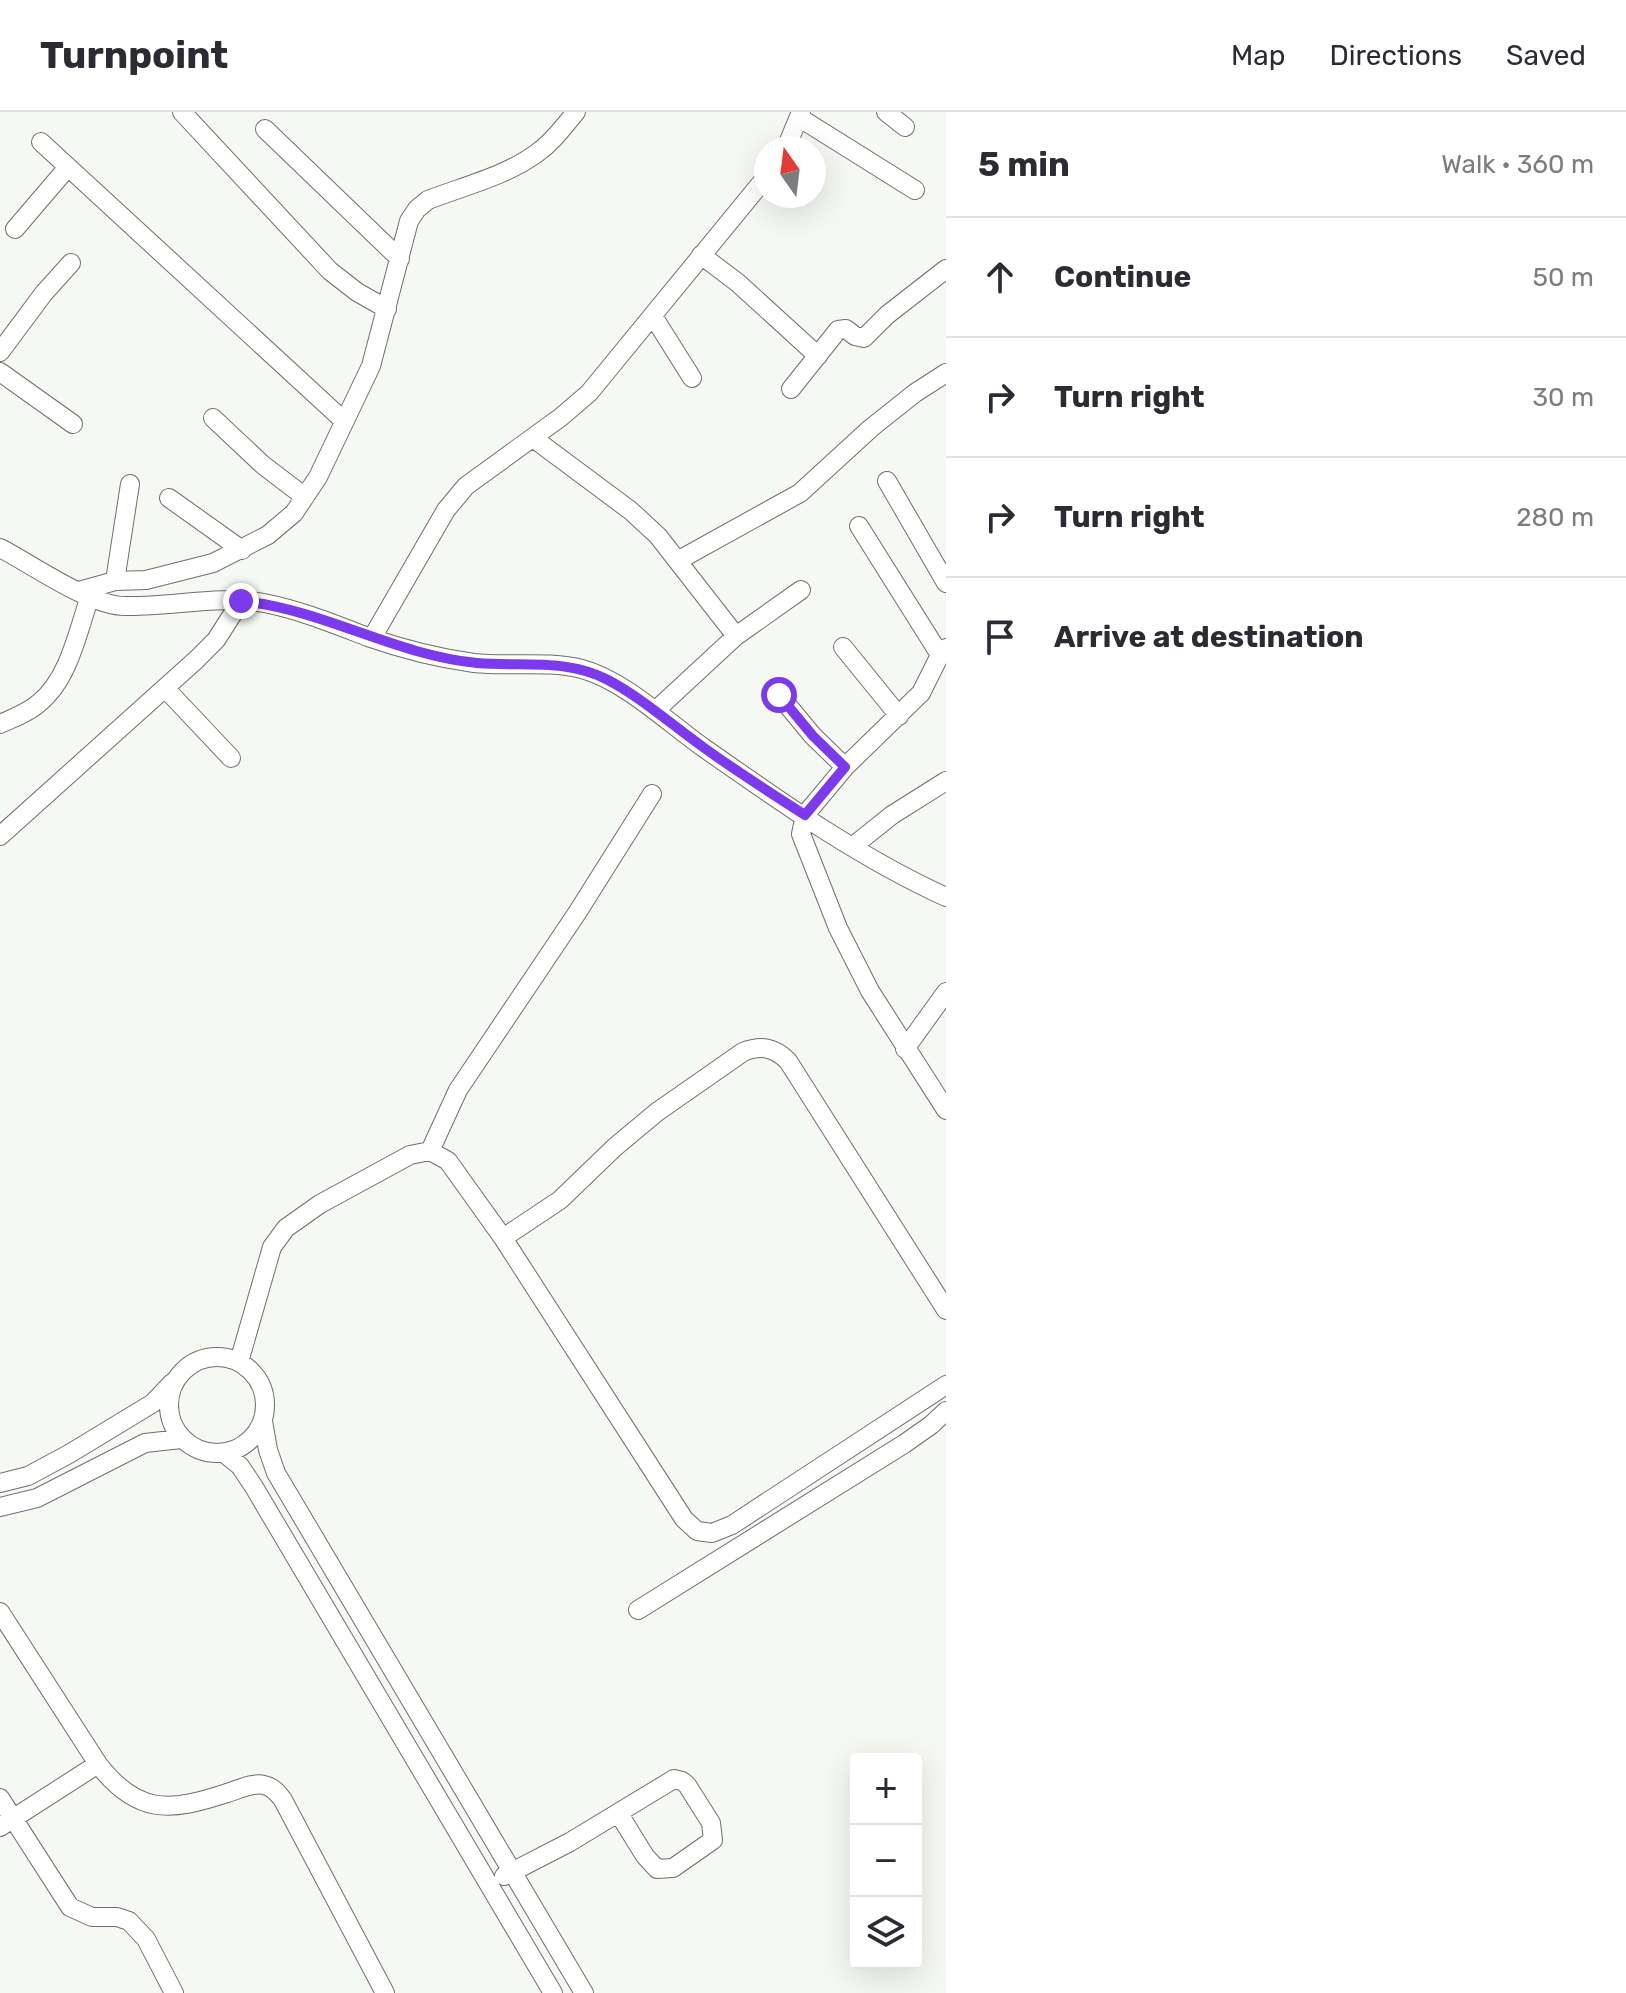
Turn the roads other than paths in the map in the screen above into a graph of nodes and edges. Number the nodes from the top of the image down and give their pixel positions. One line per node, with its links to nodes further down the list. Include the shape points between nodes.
1 (182, 112): 17 (street, via 330,271)
2 (576, 112): 14 (street, via 537,153 417,209)
3 (886, 112): 5 (street)
4 (800, 115): 7 (street); 10 (street)
5 (905, 127)
6 (265, 129): 14 (street)
7 (791, 136)
8 (41, 142): 9 (street)
9 (68, 167): 12 (street); 26 (street)
10 (915, 190)
11 (754, 191): 13 (street)
12 (15, 229)
13 (701, 255): 18 (street); 20 (street)
14 (400, 259): 17 (street)
15 (71, 263): 19 (street)
16 (946, 269): 20 (street, via 869,335 859,338 842,328)
17 (387, 309): 26 (street, via 371,366)
18 (653, 316): 23 (street); 28 (street, via 589,393)
19 (0, 352)
20 (818, 356): 24 (street)
21 (0, 372): 27 (street)
22 (946, 373): 36 (street, via 871,428 800,493)
23 (692, 378)
24 (791, 389)
25 (213, 418): 31 (street)
26 (344, 421): 31 (street)
27 (73, 424)
28 (533, 438): 36 (street, via 631,511); 43 (street, via 466,486 446,510)
29 (887, 481): 38 (street)
30 (130, 484): 37 (street)
31 (305, 497): 35 (street, via 277,528)
32 (169, 498): 35 (street)
33 (859, 526): 45 (street)
34 (0, 548): 40 (street)
35 (242, 550): 37 (street, via 188,570)
36 (679, 560): 42 (street)
37 (115, 581): 40 (street)
38 (946, 583)
39 (801, 590): 42 (street)
40 (84, 594): 41 (street, via 124,607); 50 (street, via 68,659 55,686 39,704)
41 (241, 601): 43 (street, via 295,610); 46 (street, via 216,640)
42 (736, 636): 48 (street)
43 (372, 638): 48 (street, via 477,663 584,670)
44 (843, 647): 49 (street)
45 (943, 651): 49 (street, via 921,693)
46 (165, 688): 51 (street); 56 (street)
47 (779, 695): 52 (street)
48 (655, 711): 55 (street)
49 (899, 716): 52 (street)
50 (0, 724)
51 (231, 758)
52 (845, 767): 55 (street)
53 (946, 781): 57 (street)
54 (652, 794): 62 (street, via 472,1067)
55 (805, 815): 57 (street); 60 (street, via 804,843 838,928)
56 (0, 836)
57 (852, 847): 58 (street)
58 (946, 897)
59 (946, 992): 60 (street)
60 (905, 1049): 61 (street)
61 (946, 1110)
62 (430, 1151): 63 (street, via 448,1161); 65 (street, via 410,1155 286,1228 272,1247)
63 (503, 1238): 64 (street, via 560,1200 657,1112 743,1052 767,1047 788,1061); 67 (street, via 624,1429 697,1531 712,1533 732,1525)
64 (946, 1310)
65 (239, 1362): 66 (street, via 207,1358 191,1364); 69 (street, via 260,1383)
66 (174, 1381): 70 (street, via 168,1409); 72 (street, via 153,1403 69,1454 28,1476)
67 (946, 1385)
68 (946, 1411): 74 (street, via 904,1444)
69 (263, 1421): 71 (street, via 240,1448); 80 (street, via 276,1473)
70 (181, 1439): 71 (street, via 193,1448); 73 (street, via 145,1443 37,1498)
71 (224, 1453): 81 (street, via 254,1487)
72 (0, 1483)
73 (0, 1507)
74 (638, 1610)
75 (0, 1612): 76 (street)
76 (98, 1764): 79 (street); 83 (street, via 134,1799 154,1805 200,1802 263,1784 275,1790)
77 (0, 1798): 79 (street)
78 (619, 1814): 78 (street, via 667,1781 682,1781 711,1823 713,1840 673,1868 657,1869); 80 (street)
79 (7, 1823): 82 (street, via 70,1907 92,1917 129,1921 146,1939)
80 (513, 1872): 81 (street); 85 (street)
81 (488, 1883): 84 (street)
82 (174, 1993)
83 (385, 1993)
84 (553, 1993)
85 (584, 1993)

